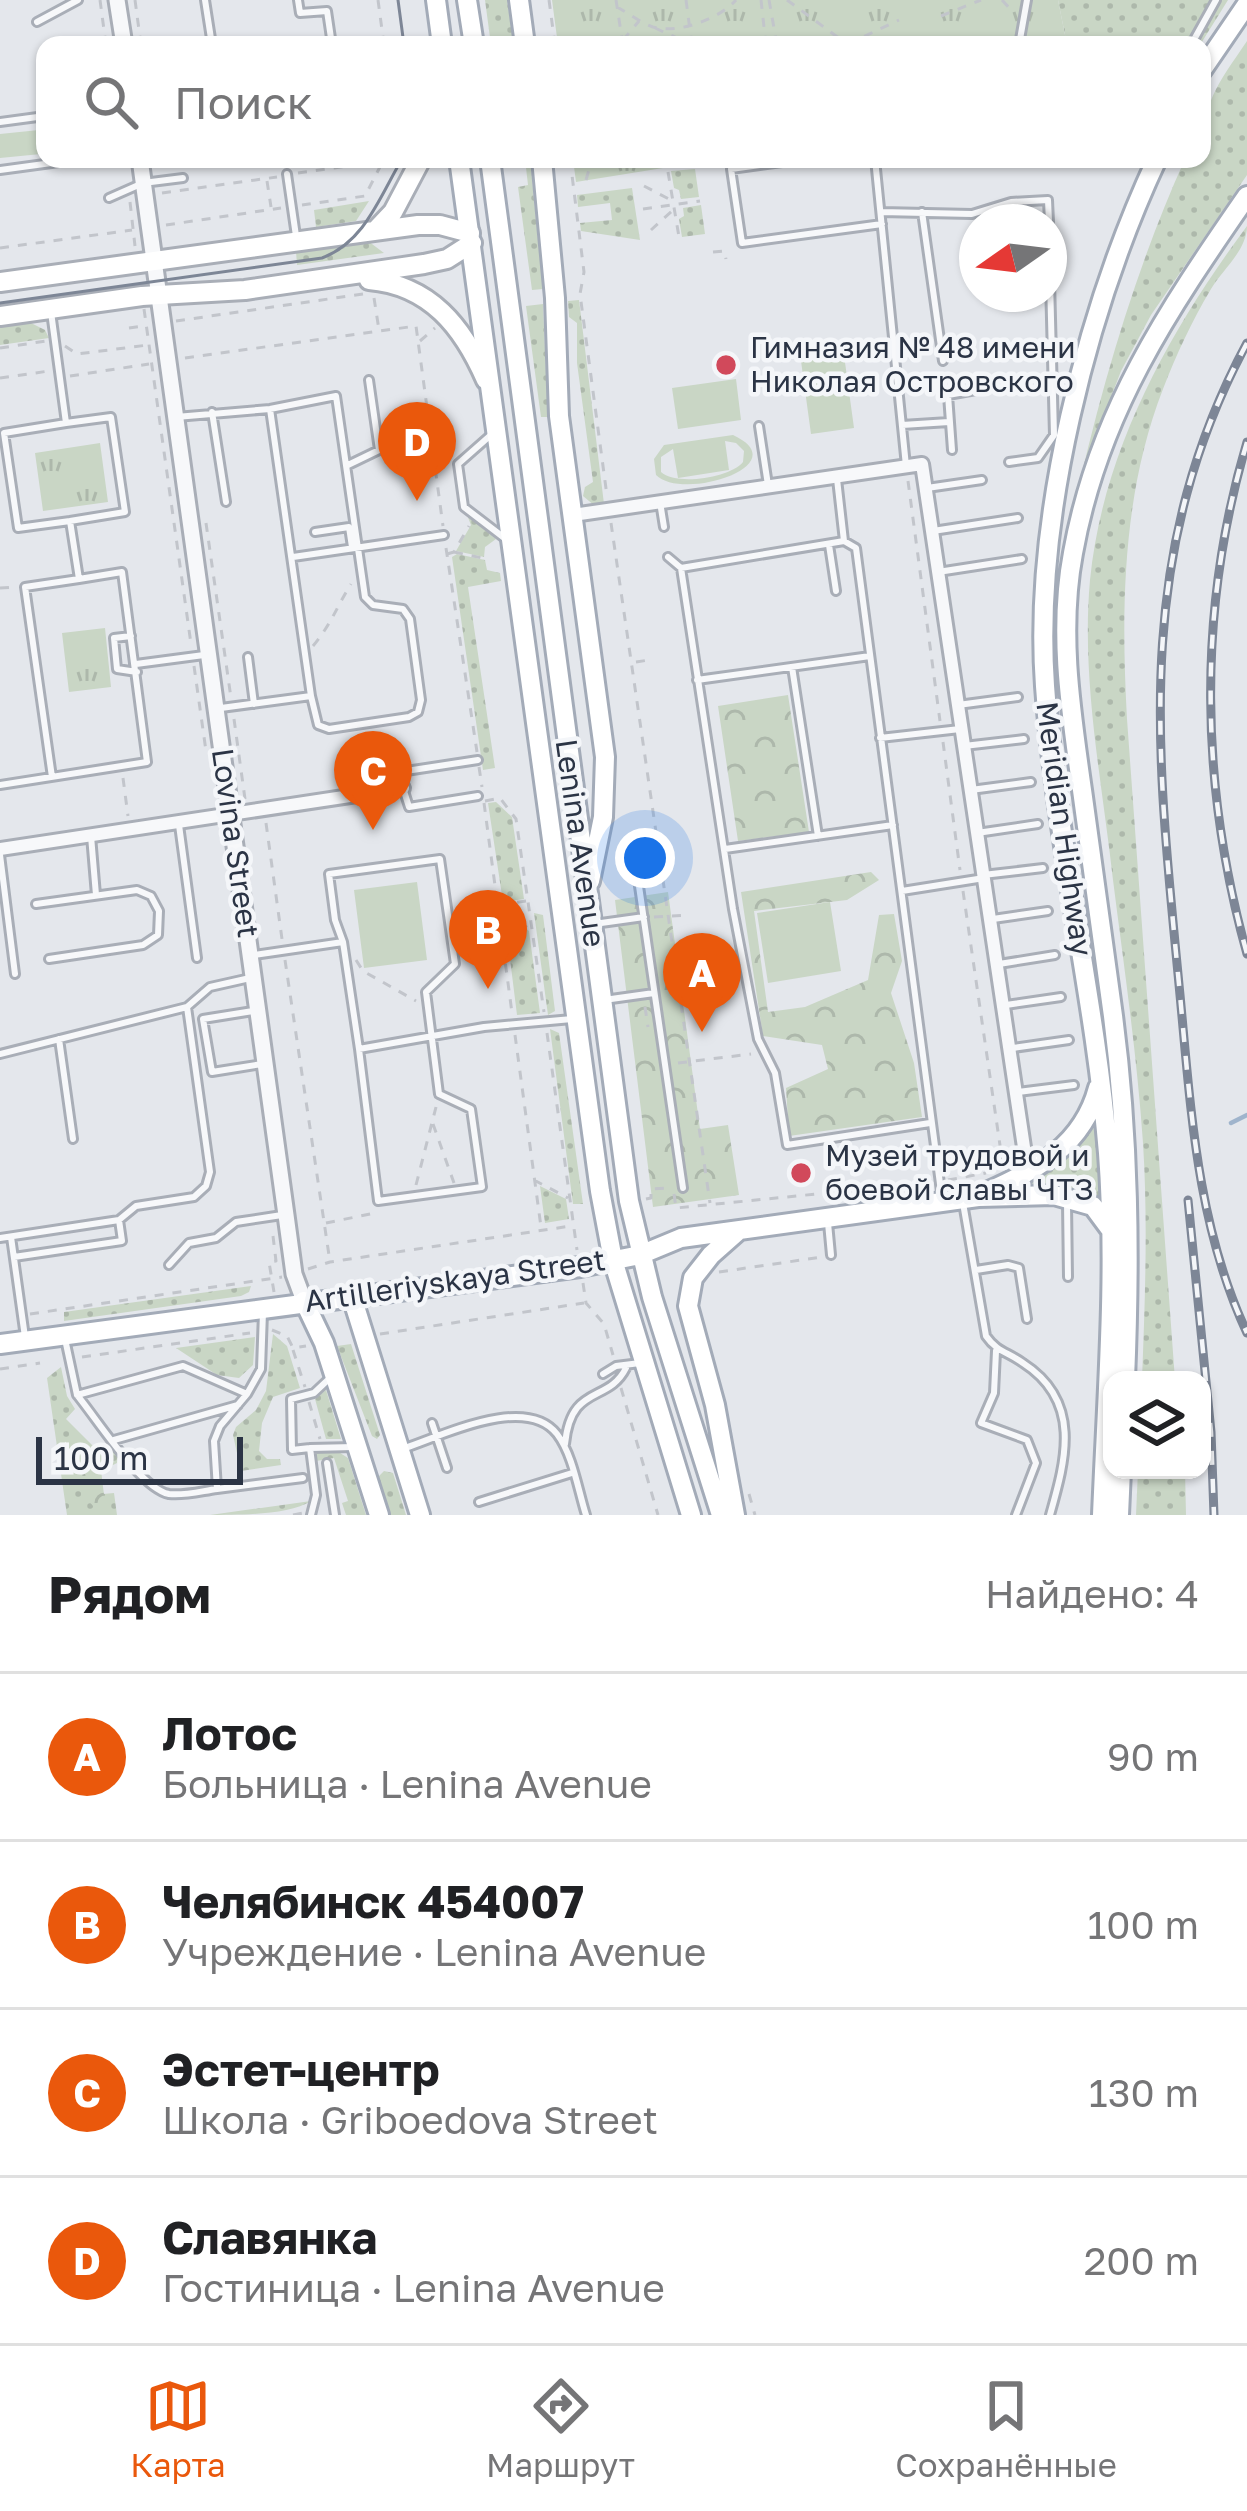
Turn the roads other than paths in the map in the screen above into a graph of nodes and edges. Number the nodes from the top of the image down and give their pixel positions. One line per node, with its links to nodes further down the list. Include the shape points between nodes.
1 (78, 0): 11 (lane)
2 (117, 0): 12 (street)
3 (205, 0): 13 (lane)
4 (298, 0): 14 (lane, via 300,13 327,11)
5 (435, 0): 15 (main road)
6 (467, 0): 16 (main road)
7 (519, 0): 17 (main road)
8 (1027, 0): 18 (lane)
9 (1216, 0): 19 (lane)
10 (1247, 4): 20 (main road)
11 (37, 22)
12 (123, 36)
13 (211, 36)
14 (331, 36)
15 (437, 36)
16 (473, 36)
17 (524, 36)
18 (1020, 36)
19 (1196, 36)
20 (1211, 57)
21 (36, 117): 22 (lane)
22 (0, 122)
23 (36, 165): 32 (lane)
24 (139, 168): 35 (street, Lovina Street)
25 (416, 168): 45 (main road)
26 (461, 168): 46 (main road, Lenina Avenue)
27 (491, 168): 37 (main road, Lenina Avenue)
28 (543, 168): 78 (main road)
29 (738, 168): 44 (lane, via 731,169 742,243)
30 (876, 168): 41 (lane)
31 (1153, 168): 161 (main road, Meridian Highway, via 1074,403 1047,552 1048,722)
32 (0, 170)
33 (287, 174): 47 (lane)
34 (183, 178): 35 (lane)
35 (136, 185): 38 (lane); 48 (street, Lovina Street)
36 (1247, 196): 194 (main road, Meridian Highway, via 1126,385 1083,507 1069,586 1069,694 1128,1150)
37 (495, 197): 46 (main road, via 491,218); 51 (main road, Lenina Avenue)
38 (109, 198)
39 (1005, 204): 40 (lane)
40 (1048, 204)
41 (881, 212): 42 (lane); 44 (lane)
42 (922, 212): 43 (lane); 56 (lane)
43 (959, 213)
44 (882, 224): 65 (lane)
45 (376, 230): 46 (main road, via 440,225); 47 (main road)
46 (473, 238): 49 (main road, via 447,259); 51 (main road, via 495,257); 59 (main road, Lenina Avenue)
47 (297, 241): 48 (main road)
48 (146, 261): 50 (main road); 52 (street, Lovina Street)
49 (334, 277): 52 (main road); 59 (main road, via 394,282 425,297 474,352)
50 (0, 282)
51 (508, 291): 133 (main road, Lenina Avenue)
52 (150, 296): 53 (main road); 62 (street, Lovina Street)
53 (51, 309): 55 (main road); 64 (lane)
54 (1051, 312): 69 (lane, via 1054,435 1038,458)
55 (0, 316)
56 (943, 361)
57 (369, 380): 70 (lane, via 379,450)
58 (993, 387): 63 (lane, via 948,395)
59 (495, 400): 67 (main road, Lenina Avenue)
60 (269, 409): 61 (lane); 70 (lane, via 336,396); 89 (lane)
61 (212, 412): 62 (lane); 76 (lane)
62 (176, 416): 97 (street, Lovina Street)
63 (949, 422): 65 (lane); 68 (lane)
64 (66, 423): 80 (lane, via 111,417 125,512); 80 (lane, via 4,433 18,528)
65 (902, 425): 71 (lane)
66 (759, 426): 75 (lane)
67 (499, 427): 86 (main road, Lenina Avenue); 86 (lane, via 458,464 464,507)
68 (952, 450)
69 (1009, 462)
70 (348, 465): 88 (lane)
71 (906, 467): 72 (street); 74 (street, via 922,464)
72 (836, 478): 75 (street); 85 (lane)
73 (982, 480): 74 (lane)
74 (925, 488): 84 (street)
75 (768, 489): 77 (street)
76 (226, 502)
77 (660, 502): 78 (street); 81 (lane)
78 (573, 515): 133 (main road, via 605,757 603,817)
79 (1018, 518): 84 (lane)
80 (70, 521): 94 (lane)
81 (664, 527)
82 (444, 528): 88 (lane)
83 (315, 532): 88 (lane, via 349,527)
84 (932, 532): 93 (street)
85 (844, 541): 87 (lane); 98 (lane, via 856,548)
86 (514, 545): 153 (main road, Lenina Avenue)
87 (829, 545): 92 (lane); 95 (lane)
88 (356, 547): 89 (lane); 103 (lane, via 365,597 410,619 418,712 329,728 318,725)
89 (292, 557): 103 (lane)
90 (668, 557): 92 (lane)
91 (1022, 560): 93 (lane)
92 (681, 568): 102 (lane)
93 (938, 572): 106 (street)
94 (79, 579): 96 (lane, via 122,572); 113 (lane, via 25,587)
95 (836, 591)
96 (131, 636): 101 (lane); 101 (lane, via 114,638 118,669)
97 (201, 655): 101 (lane); 107 (street, Lovina Street)
98 (870, 656): 100 (lane); 109 (lane)
99 (248, 657): 105 (lane)
100 (792, 667): 102 (lane); 125 (lane)
101 (136, 668): 113 (lane, via 147,762)
102 (698, 680): 127 (lane)
103 (311, 696): 105 (lane)
104 (1018, 697): 106 (lane)
105 (254, 704): 107 (lane)
106 (958, 704): 108 (street)
107 (225, 708): 119 (street, Lovina Street)
108 (961, 729): 109 (lane); 111 (street)
109 (880, 738): 122 (lane)
110 (1024, 739): 111 (lane)
111 (964, 746): 117 (street)
112 (478, 760): 116 (lane, via 406,771)
113 (52, 777): 115 (lane)
114 (1030, 782): 117 (lane)
115 (0, 785)
116 (403, 788): 118 (lane, via 409,807); 119 (street)
117 (970, 790): 123 (street)
118 (478, 796)
119 (231, 815): 120 (street); 140 (street, Lovina Street)
120 (179, 823): 124 (street); 142 (lane)
121 (1038, 824): 123 (lane)
122 (893, 825): 125 (lane); 131 (lane)
123 (977, 832): 130 (street)
124 (91, 836): 128 (street); 132 (lane)
125 (818, 836): 127 (lane)
126 (633, 845): 136 (lane)
127 (724, 849): 164 (lane, via 758,1039 775,1073 787,1145)
128 (0, 852): 145 (lane)
129 (1043, 868): 130 (lane)
130 (983, 877): 131 (lane); 137 (street)
131 (902, 891): 164 (lane)
132 (96, 895): 134 (lane); 143 (lane, via 151,896 158,935 143,945)
133 (586, 898): 138 (main road, Lenina Avenue)
134 (36, 904)
135 (1048, 911): 137 (lane)
136 (644, 917): 138 (lane); 147 (lane)
137 (990, 920): 144 (street)
138 (590, 924): 149 (main road, Lenina Avenue)
139 (343, 942): 140 (lane); 154 (lane, via 329,874 440,859 455,964 426,992); 157 (lane)
140 (251, 955): 146 (street, Lovina Street)
141 (1055, 955): 144 (lane)
142 (197, 958)
143 (49, 959)
144 (996, 964): 151 (street)
145 (16, 974)
146 (254, 978): 150 (lane, via 210,987); 152 (street, Lovina Street)
147 (654, 993): 149 (lane); 167 (lane)
148 (1061, 997): 151 (lane)
149 (601, 1000): 178 (main road, Lenina Avenue)
150 (187, 1006): 155 (lane); 173 (lane, via 211,1172 194,1197 136,1206)
151 (1002, 1006): 158 (street)
152 (258, 1010): 160 (street, Lovina Street); 160 (lane, via 203,1019 212,1072)
153 (578, 1018): 154 (lane); 181 (main road, Lenina Avenue)
154 (432, 1036): 157 (lane); 157 (lane, via 440,1094 471,1109 482,1187 378,1201)
155 (58, 1039): 159 (lane); 165 (lane)
156 (1069, 1040): 158 (lane)
157 (358, 1048)
158 (1008, 1049): 163 (street)
159 (0, 1054)
160 (265, 1064): 171 (street, Lovina Street)
161 (1099, 1084): 166 (main road, Artilleriyskaya Street, via 1073,1138); 174 (main road, Meridian Highway)
162 (1074, 1085): 163 (lane)
163 (1015, 1093): 166 (street)
164 (931, 1123): 170 (lane)
165 (73, 1138)
166 (1028, 1174): 169 (main road, Artilleriyskaya Street)
167 (683, 1188)
168 (1067, 1197): 169 (main road, Artilleriyskaya Street); 174 (main road, via 1093,1206); 184 (lane)
169 (971, 1198): 170 (main road, Artilleriyskaya Street); 183 (lane)
170 (942, 1203): 172 (main road, Artilleriyskaya Street)
171 (278, 1216): 182 (lane, via 236,1222 216,1238 189,1243); 186 (street, Lovina Street)
172 (828, 1218): 175 (main road, Artilleriyskaya Street); 179 (lane)
173 (119, 1220): 176 (lane); 180 (lane, via 122,1241)
174 (1110, 1229): 224 (main road, Meridian Highway)
175 (740, 1230): 178 (main road, Artilleriyskaya Street, via 681,1238); 221 (main road, via 693,1277 688,1306)
176 (11, 1236): 177 (lane); 180 (lane)
177 (0, 1238)
178 (640, 1255): 181 (main road, Artilleriyskaya Street); 220 (main road, Lenina Avenue)
179 (832, 1256)
180 (14, 1257): 190 (lane)
181 (613, 1261): 185 (main road, Artilleriyskaya Street); 193 (main road, Lenina Avenue)
182 (169, 1265)
183 (976, 1270): 188 (lane, via 1018,1268); 192 (lane, via 986,1336)
184 (1068, 1277)
185 (352, 1297): 186 (main road, Artilleriyskaya Street); 205 (main road)
186 (304, 1301): 187 (main road, Artilleriyskaya Street); 196 (main road, Lovina Street)
187 (263, 1307): 189 (main road, Artilleriyskaya Street); 198 (lane, via 261,1369)
188 (1027, 1318)
189 (65, 1335): 190 (main road, Artilleriyskaya Street); 197 (lane)
190 (26, 1340): 191 (main road, Artilleriyskaya Street)
191 (0, 1344)
192 (996, 1351): 222 (lane, via 994,1393 980,1424 1027,1440 1036,1463); 223 (lane, via 1049,1385 1064,1417 1067,1457)
193 (634, 1365): 195 (lane); 204 (lane, via 575,1408); 219 (main road, Lenina Avenue)
194 (1125, 1371)
195 (603, 1374)
196 (334, 1375): 203 (lane, via 291,1399 292,1450); 206 (main road, Lovina Street)
197 (77, 1394): 198 (lane, via 183,1366); 202 (lane)
198 (247, 1394): 199 (lane)
199 (241, 1405): 202 (lane); 212 (lane, via 214,1441)
200 (433, 1423): 201 (lane)
201 (437, 1437): 204 (lane, via 530,1416 554,1430); 205 (lane); 208 (lane)
202 (114, 1440): 212 (lane, via 158,1491)
203 (310, 1448): 206 (lane); 214 (lane)
204 (564, 1448): 209 (lane)
205 (401, 1449): 206 (main road); 217 (main road)
206 (360, 1455): 216 (main road, Lovina Street)
207 (326, 1462): 215 (lane)
208 (447, 1468)
209 (572, 1473): 213 (lane); 218 (lane)
210 (303, 1478): 212 (lane)
211 (1121, 1479): 225 (main road)
212 (217, 1489)
213 (479, 1502)
214 (310, 1515)
215 (335, 1515)
216 (379, 1515)
217 (420, 1515)
218 (586, 1515)
219 (691, 1515)
220 (721, 1515)
221 (735, 1515)
222 (1016, 1515)
223 (1050, 1515)
224 (1102, 1515)
225 (1119, 1515)

